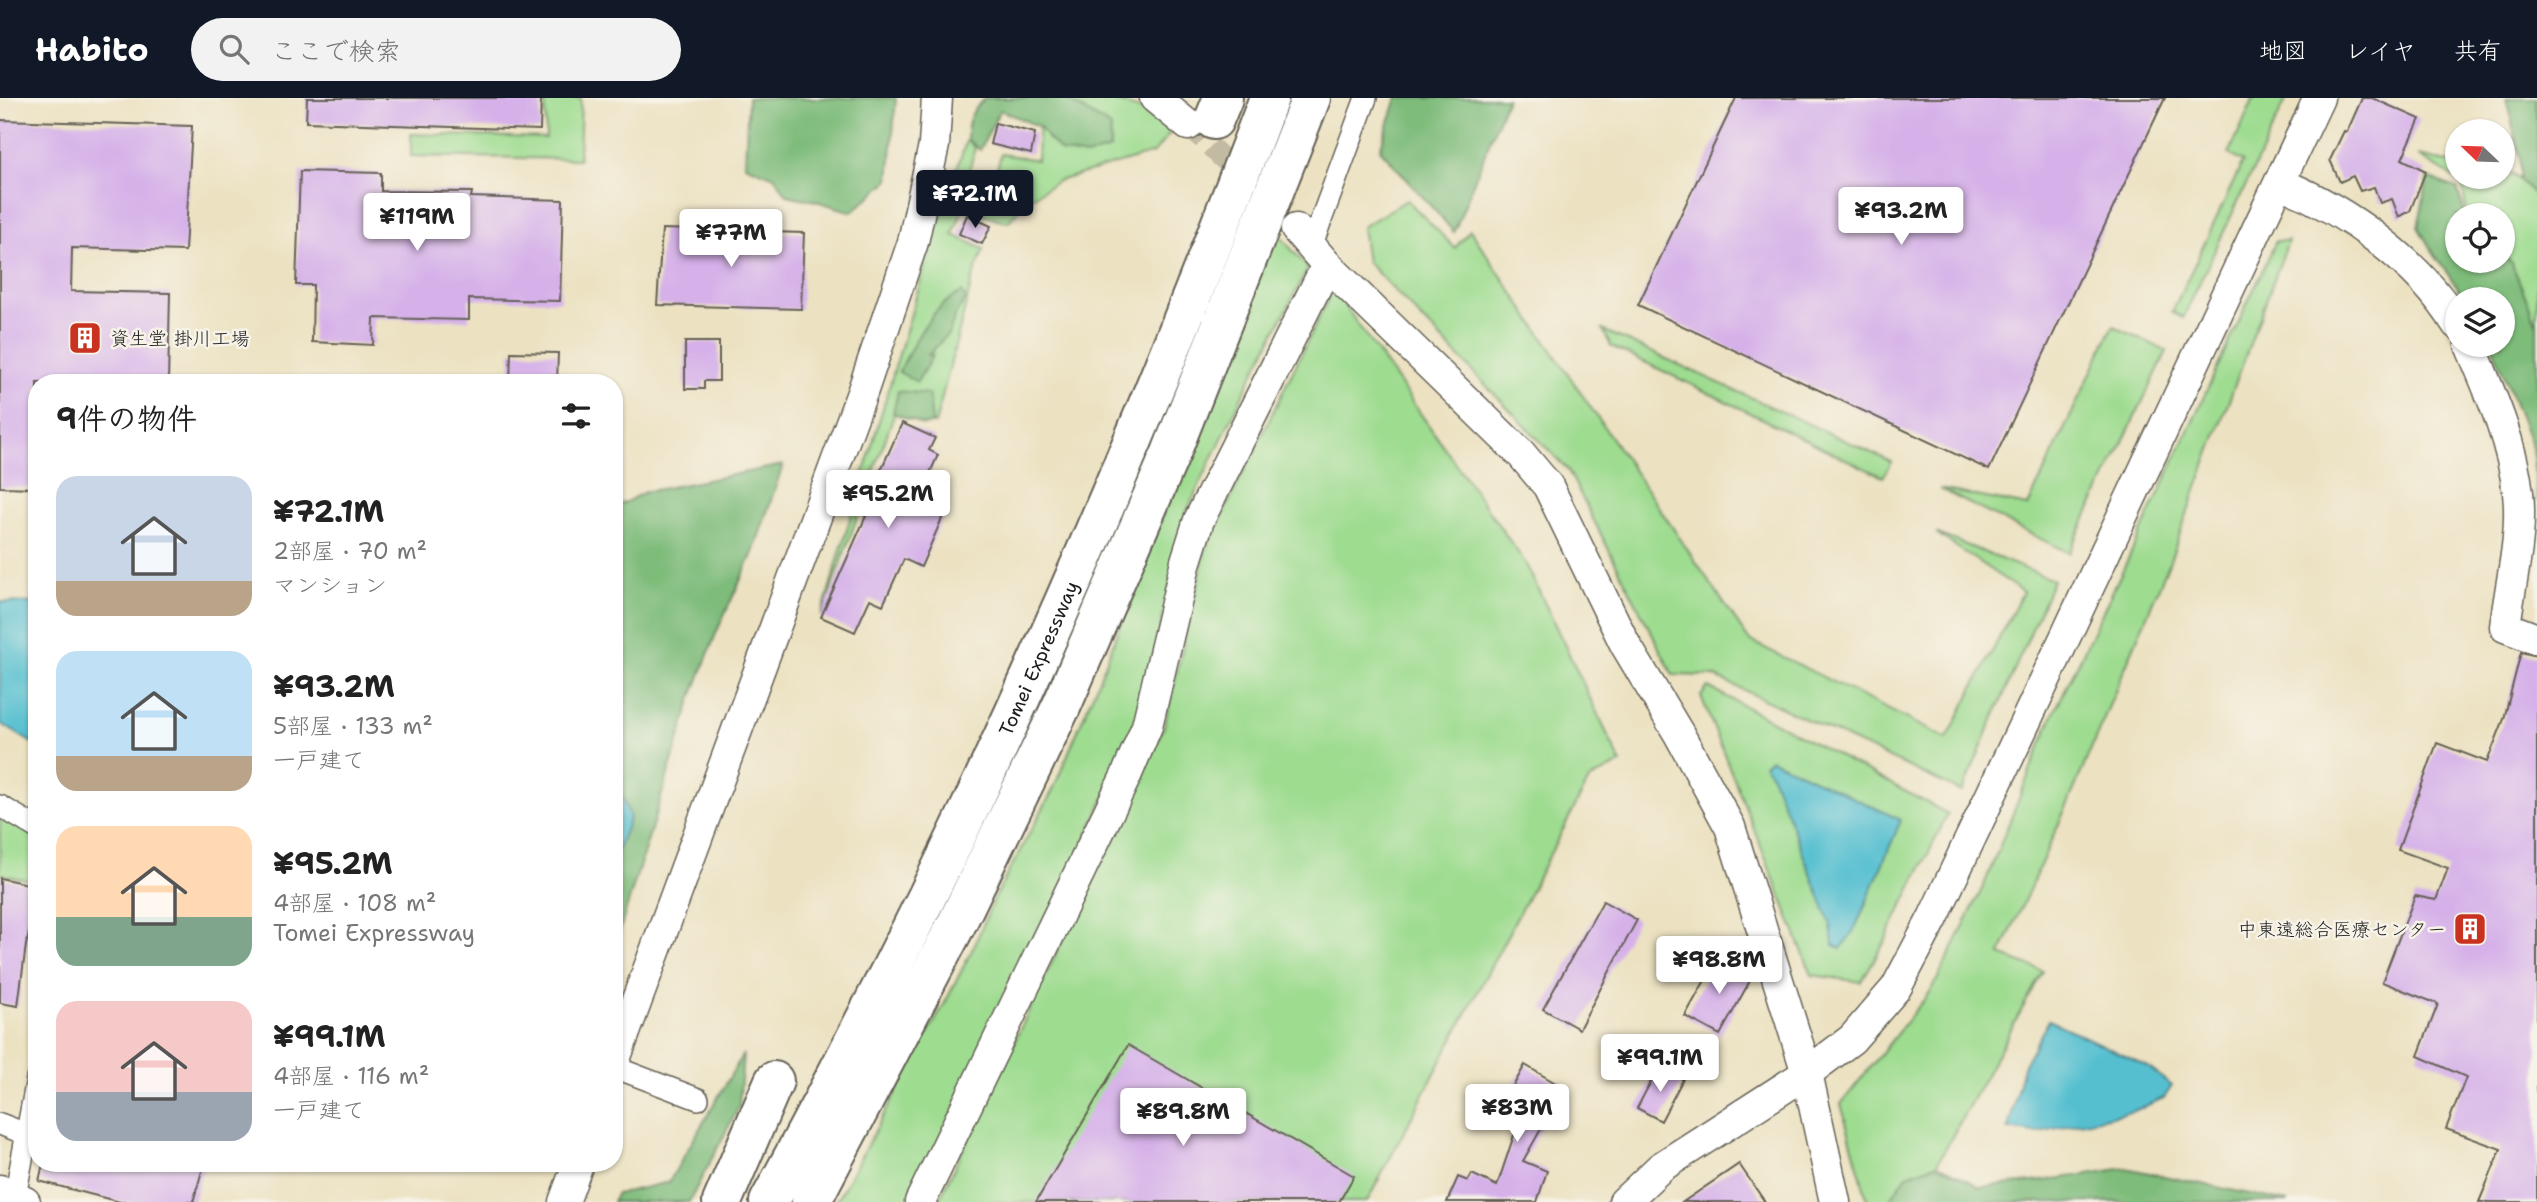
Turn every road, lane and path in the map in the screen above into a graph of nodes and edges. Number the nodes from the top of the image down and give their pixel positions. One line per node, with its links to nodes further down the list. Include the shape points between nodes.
1 (937, 98): 15 (street, via 934,145 913,242 863,390)
2 (1156, 98): 7 (street)
3 (1269, 98): 27 (highway, Tomei Expressway, via 1211,251 1049,635 903,946)
4 (1311, 98): 28 (highway, Tomei Expressway, via 1171,453 1062,705 944,948)
5 (1366, 98): 9 (street)
6 (2319, 98): 8 (street)
7 (1208, 114)
8 (2280, 183): 10 (street, via 2343,214 2378,239); 17 (street, via 1896,988 1852,1039)
9 (1311, 247): 17 (street, via 1548,486 1625,644 1730,827); 29 (street, via 1199,520 1147,726)
10 (2445, 306)
11 (2475, 357): 12 (street, via 2500,417 2518,493 2505,626)
12 (2537, 639)
13 (0, 806): 14 (street)
14 (28, 823)
15 (623, 1041)
16 (623, 1069): 19 (street)
17 (1807, 1073): 30 (street, via 1661,1167); 31 (street)
18 (774, 1082): 26 (highway)
19 (698, 1099)
20 (0, 1124): 22 (street)
21 (28, 1124): 22 (street)
22 (26, 1134): 24 (street)
23 (575, 1172): 25 (street)
24 (13, 1198)
25 (564, 1202)
26 (722, 1202)
27 (769, 1202)
28 (811, 1202)
29 (920, 1202)
30 (1624, 1202)
31 (1835, 1202)

